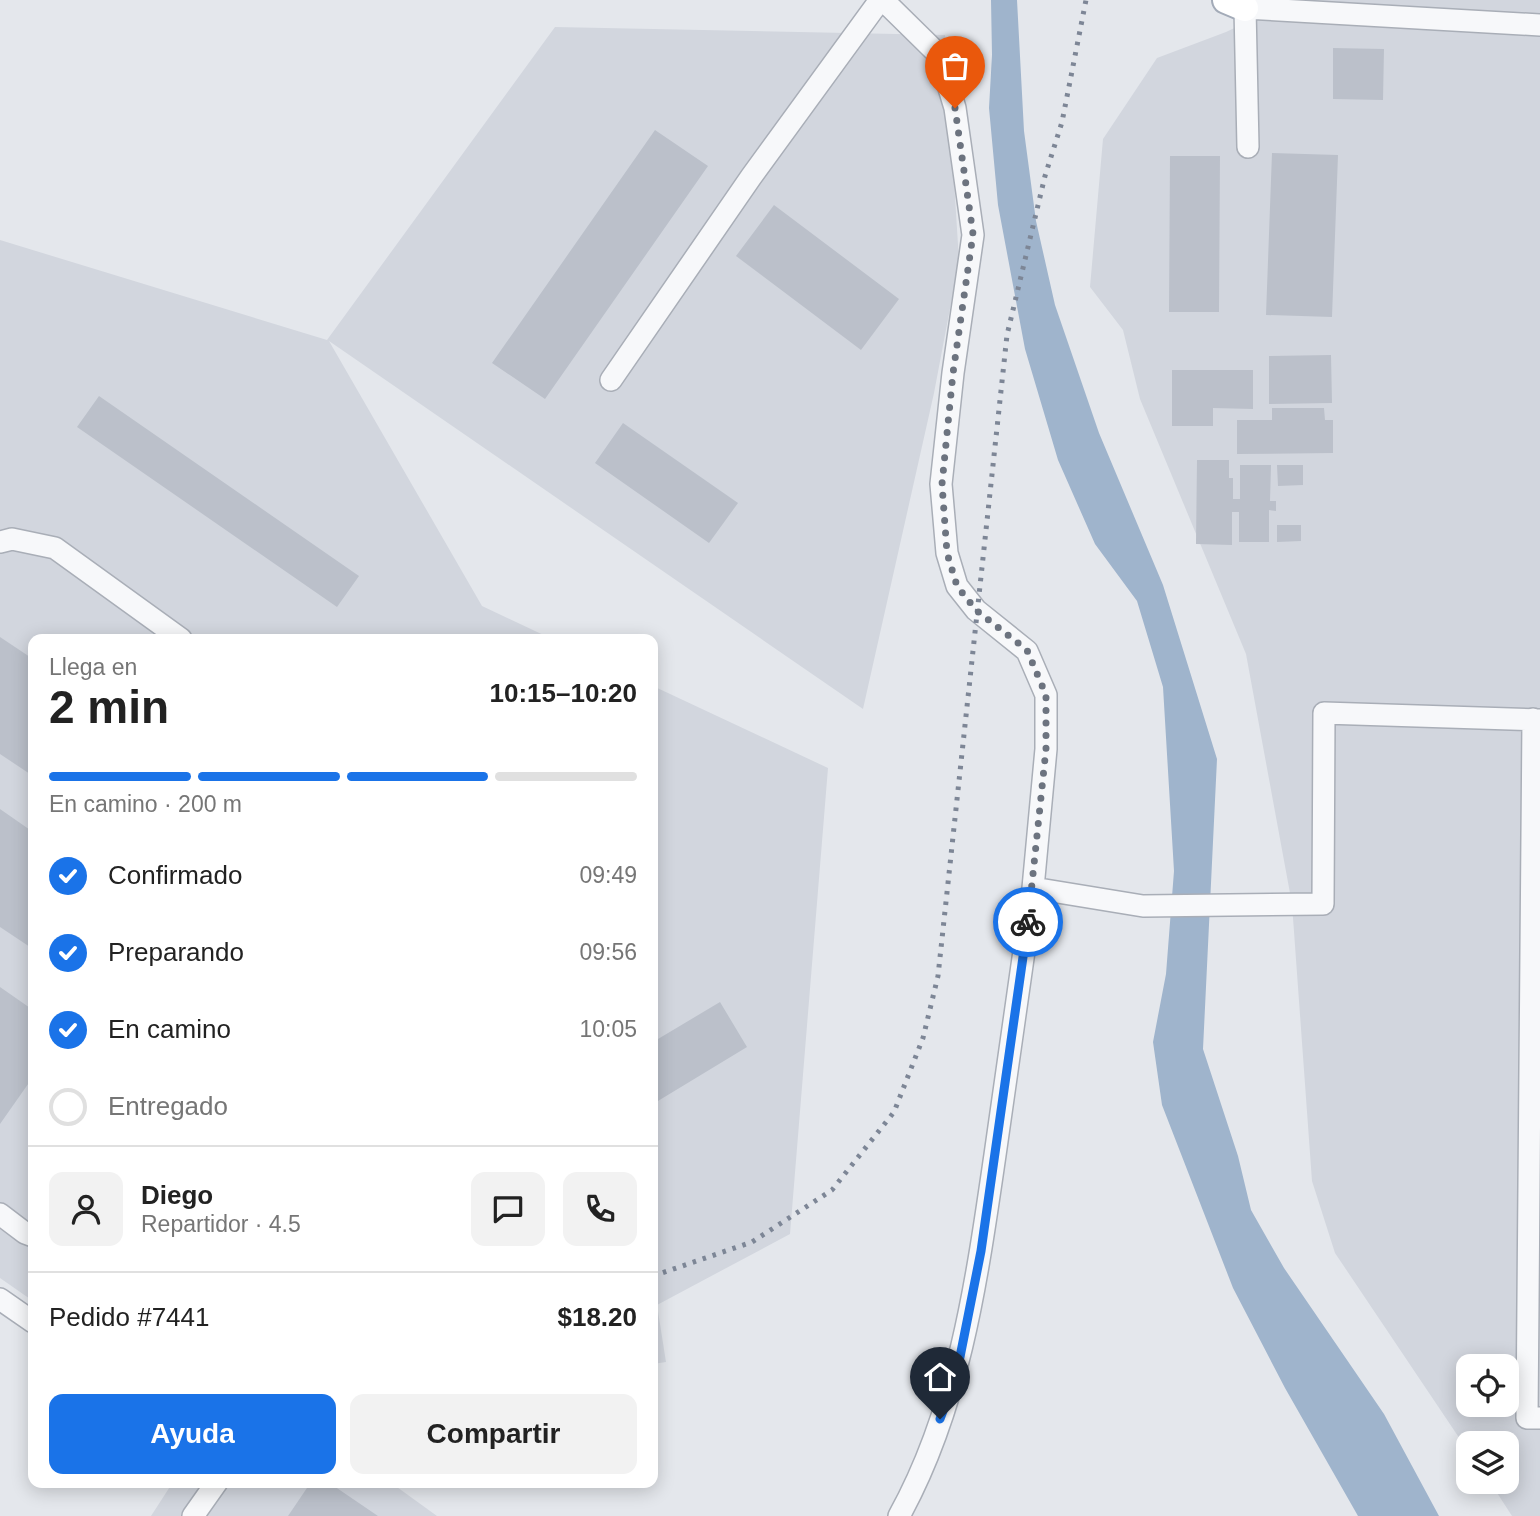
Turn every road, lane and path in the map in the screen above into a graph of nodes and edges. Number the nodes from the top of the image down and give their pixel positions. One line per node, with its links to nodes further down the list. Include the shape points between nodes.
1 (882, 0): 5 (street, via 751,177); 9 (street, via 939,55 955,108 973,234 942,484 947,553 957,586 976,610 1027,650 1046,695)
2 (1242, 3): 3 (street); 4 (street)
3 (1540, 25)
4 (1248, 147)
5 (611, 380)
6 (0, 542): 7 (street, via 12,539 55,548)
7 (174, 634)
8 (1536, 719): 9 (street, via 1324,713 1323,904 1143,906); 14 (street, via 1527,1418)
9 (1034, 888): 17 (street, via 981,1251 956,1377 917,1483)
10 (0, 1213): 11 (street)
11 (28, 1234)
12 (0, 1299): 13 (street)
13 (28, 1319)
14 (1540, 1418)
15 (213, 1488): 16 (street)
16 (192, 1516)
17 (899, 1516)

